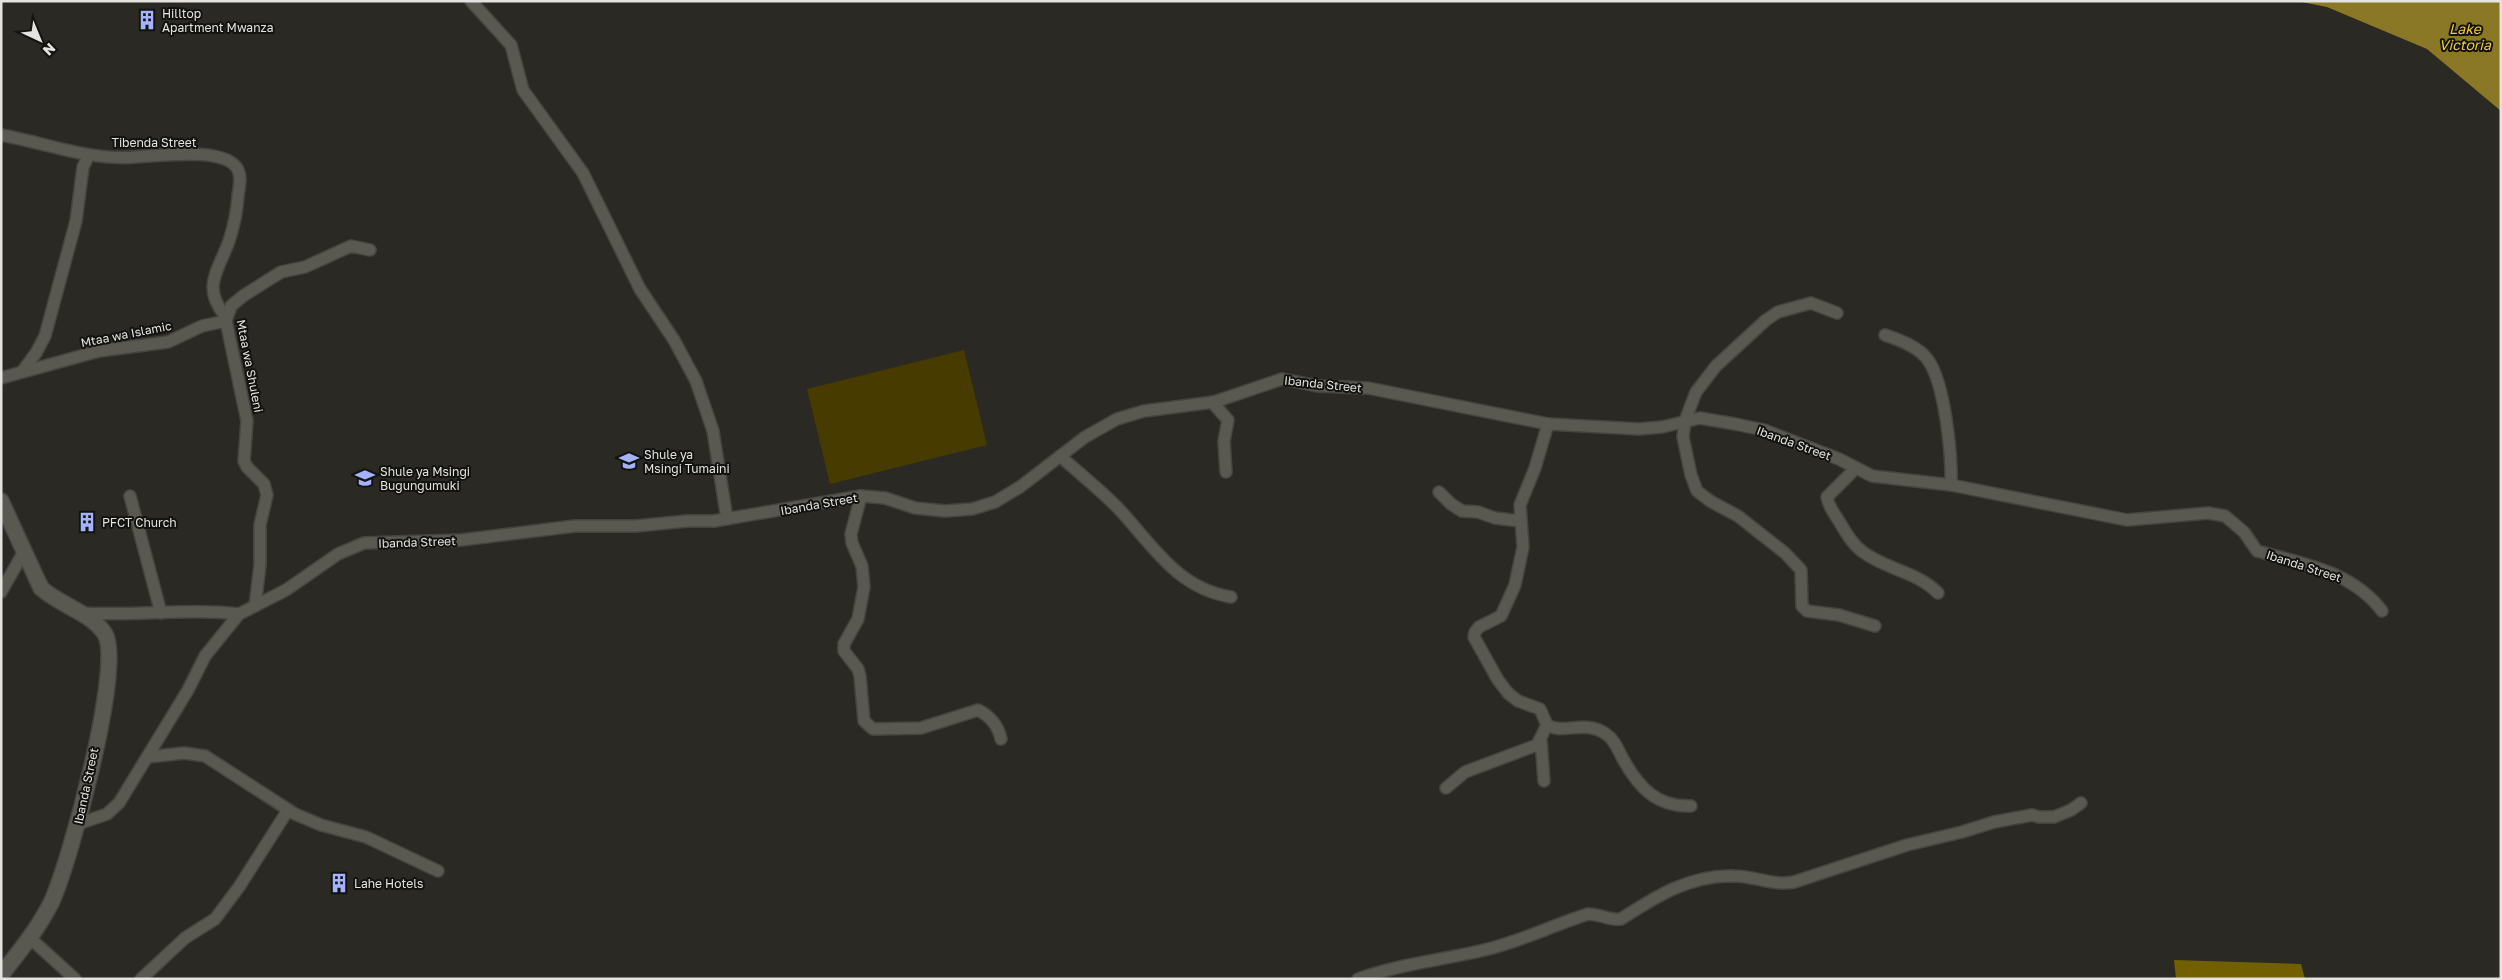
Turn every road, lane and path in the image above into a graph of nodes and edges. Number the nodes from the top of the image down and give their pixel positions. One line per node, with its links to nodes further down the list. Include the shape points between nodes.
1 (471, 1): 23 (street, via 511,45 523,90 583,173 640,289 674,340 696,381 713,431)
2 (1, 135): 3 (street, Tibenda Street)
3 (90, 155): 6 (street, Tibenda Street, via 121,158 157,154 214,156 226,159 238,168 237,209 231,234 214,272 212,288); 8 (street, via 83,167 76,221 45,336)
4 (370, 250): 6 (street, Mtaa wa Shuleni, via 351,246 305,267 271,276 231,306)
5 (1837, 313): 11 (street, via 1811,303 1778,312 1766,320 1716,366 1696,392)
6 (226, 319): 8 (street, Mtaa wa Islamic, via 168,342 106,350); 29 (street, Mtaa wa Shuleni, via 246,421 244,461 264,484 268,494 260,525)
7 (1885, 335): 16 (street, via 1920,352 1935,374 1948,433)
8 (22, 372): 9 (street, Mtaa wa Islamic)
9 (1, 378)
10 (1212, 402): 12 (street, Ibanda Street, via 1282,379 1318,386 1376,390); 13 (street, Ibanda Street, via 1144,411 1117,419); 15 (street, via 1228,420 1224,441)
11 (1685, 421): 12 (street, Ibanda Street, via 1638,429); 14 (street, Ibanda Street, via 1700,418 1764,430); 34 (street, via 1683,437 1697,490 1738,516 1793,560 1803,577 1802,606 1807,611 1839,615)
12 (1548, 424): 20 (street)
13 (1060, 456): 19 (street, Ibanda Street, via 1012,492 995,502 972,509 915,508 885,498); 28 (street, via 1116,506 1172,570 1204,590)
14 (1855, 468): 16 (street, Ibanda Street, via 1872,476); 27 (street, via 1827,497 1845,531 1866,554 1914,575)
15 (1226, 472)
16 (1951, 485): 30 (street, Ibanda Street, via 2127,520 2208,513 2225,516 2244,532 2257,551 2341,576 2372,598)
17 (1440, 492): 22 (street, via 1462,511)
18 (130, 496): 32 (street)
19 (861, 496): 23 (street, Ibanda Street); 36 (street, via 851,534 862,566 864,587 858,619 844,644 844,651 858,669 864,721 873,730 921,728 978,710 992,720)
20 (1523, 496): 22 (street); 24 (street)
21 (1, 501): 25 (street, Ibanda Street)
22 (1504, 519): 24 (street)
23 (727, 520): 29 (street, Ibanda Street, via 575,526 461,540 364,543 338,554 286,590)
24 (1520, 521): 35 (street, via 1522,561 1513,592 1501,616 1479,627 1474,635 1504,688 1518,701 1540,709)
25 (26, 553): 26 (street); 31 (street, Ibanda Street, via 41,588 65,606)
26 (1, 592)
27 (1938, 593)
28 (1231, 597)
29 (255, 606): 33 (street, Ibanda Street)
30 (2382, 611)
31 (82, 613): 32 (street); 44 (street, Ibanda Street, via 105,634 110,648 105,698)
32 (161, 613): 33 (street)
33 (239, 614): 38 (street, via 205,656)
34 (1875, 626)
35 (1547, 725): 37 (street); 42 (street, via 1559,729 1580,726 1605,733 1614,741 1629,769 1656,799 1674,807)
36 (1001, 739)
37 (1541, 741): 39 (street); 40 (street, via 1465,772)
38 (148, 757): 43 (street, via 184,753 205,756); 44 (street, via 114,809)
39 (1544, 781)
40 (1446, 788)
41 (2081, 803): 50 (street, via 2054,817 2032,815 1994,822 1906,845 1794,882 1776,884 1735,876 1693,881 1665,892 1621,919 1588,914 1485,950 1424,960)
42 (1691, 806)
43 (288, 810): 45 (street, via 312,822 366,837); 49 (street, via 214,919 188,936)
44 (78, 824): 46 (street, Ibanda Street, via 66,868 51,904)
45 (438, 870)
46 (30, 938): 47 (street, Ibanda Street); 48 (street)
47 (1, 975)
48 (74, 979)
49 (141, 979)
50 (1358, 979)

